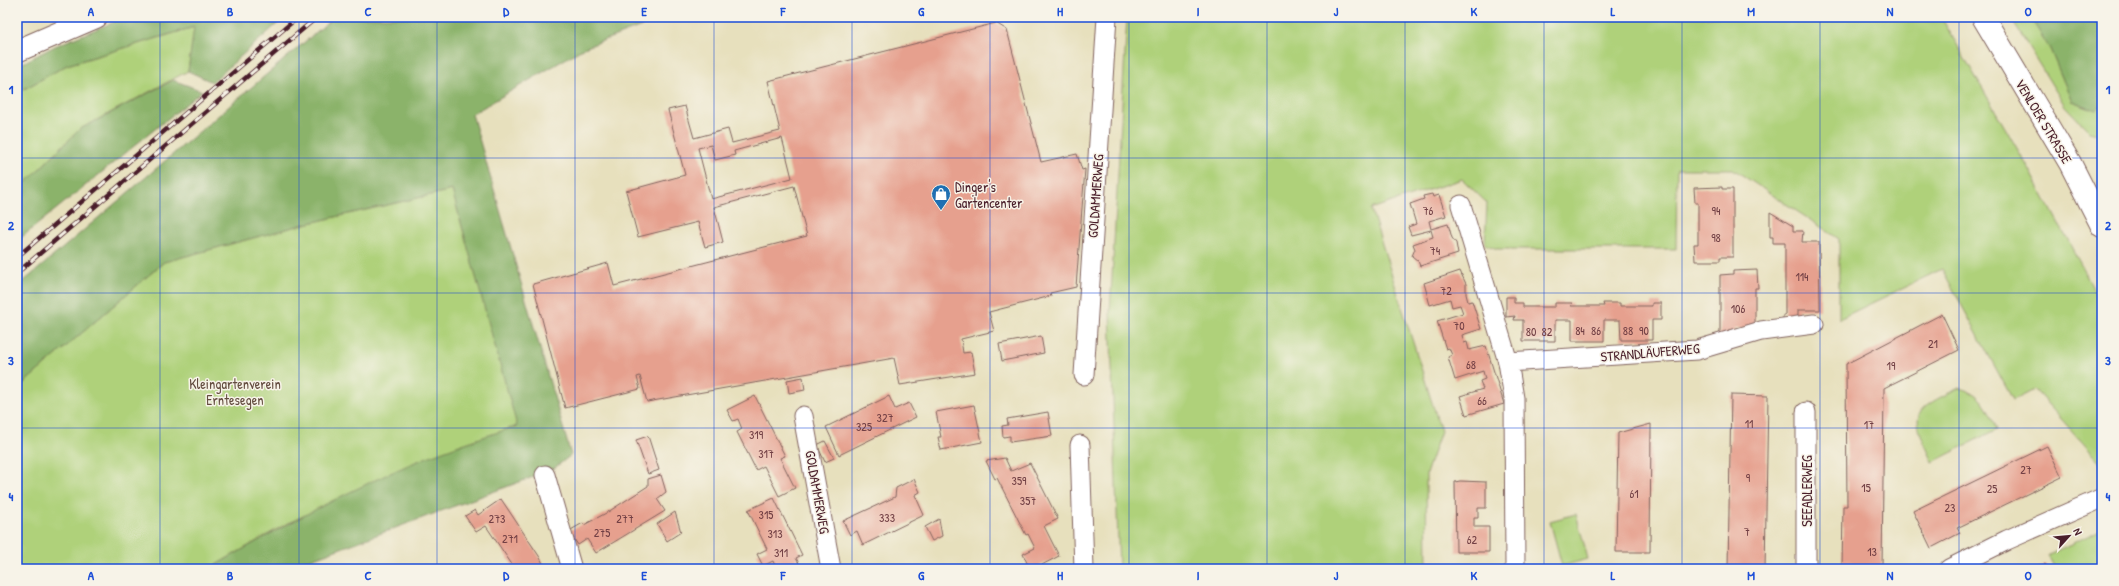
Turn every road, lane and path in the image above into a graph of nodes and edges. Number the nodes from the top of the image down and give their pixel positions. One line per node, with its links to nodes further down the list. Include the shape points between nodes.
1 (96, 17): 4 (main road)
2 (1108, 17): 9 (street, GOLDAMMERWEG)
3 (1983, 17): 6 (main road, VENLOER STRASSE, via 2070,163)
4 (17, 51)
5 (1461, 205): 8 (street)
6 (2102, 226)
7 (1814, 324): 8 (street, STRANDLÄUFERWEG, via 1761,331 1697,350)
8 (1508, 362): 18 (street, via 1514,398)
9 (1084, 375)
10 (1806, 412): 19 (street, SEEADLERWEG)
11 (803, 416): 16 (street, GOLDAMMERWEG)
12 (1080, 445): 17 (street)
13 (545, 475): 15 (street)
14 (2102, 498): 20 (street)
15 (572, 569)
16 (832, 569)
17 (1084, 569)
18 (1515, 569)
19 (1806, 569)
20 (1949, 569)

